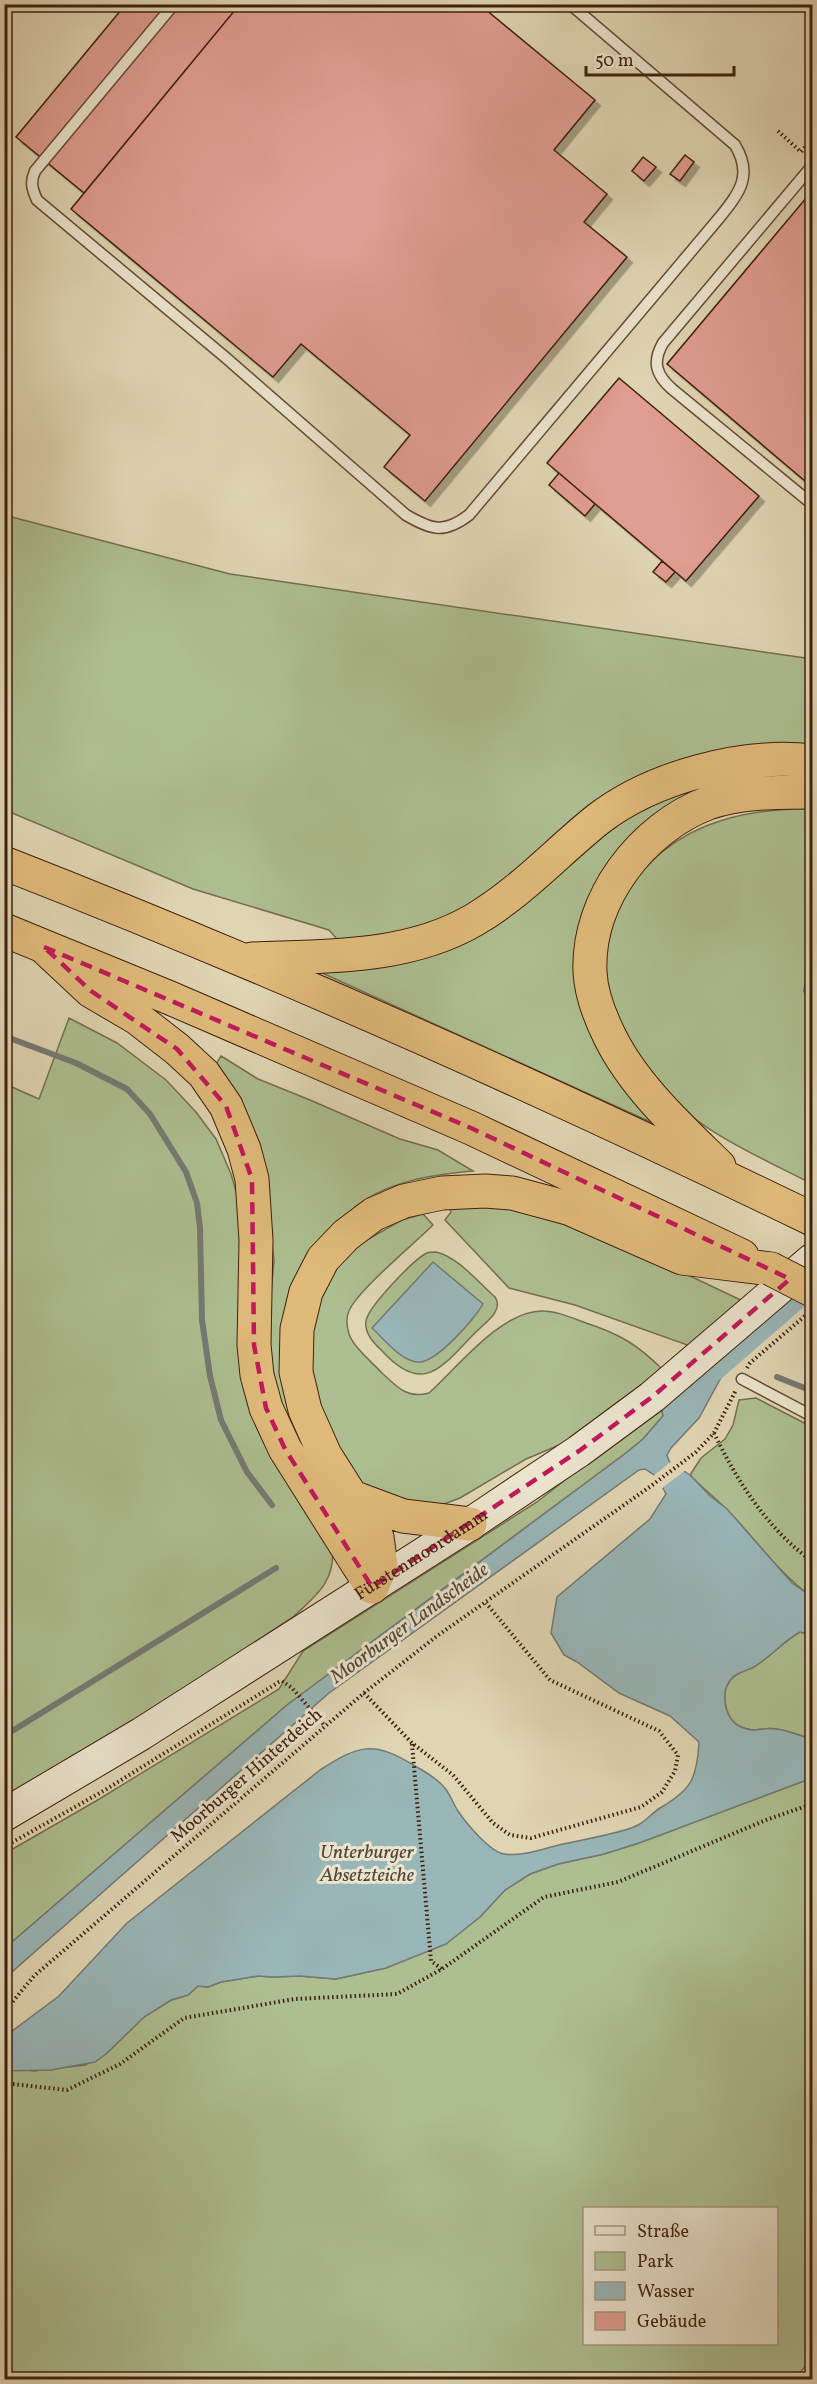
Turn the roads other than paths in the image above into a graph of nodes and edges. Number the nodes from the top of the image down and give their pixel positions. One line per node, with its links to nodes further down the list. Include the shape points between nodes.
1 (174, 4): 2 (lane, via 35,171 32,188 37,200 406,515 440,529 469,516 727,209 745,176 735,145)
2 (570, 4)
3 (813, 166): 4 (lane, via 663,343 656,367 661,380 672,390)
4 (813, 504)
5 (813, 760): 10 (highway, via 718,766 634,795 473,921 429,941 346,956)
6 (813, 792): 11 (highway, via 709,803 673,822 642,845 619,874 594,932 590,972 610,1038 659,1107)
7 (4, 863): 10 (highway)
8 (4, 930): 9 (highway)
9 (44, 947): 14 (highway, via 471,1128); 20 (highway, via 91,991 177,1048 204,1074 226,1106 252,1179 256,1240 254,1345 266,1408 285,1449)
10 (244, 960): 11 (highway)
11 (735, 1182): 12 (highway)
12 (813, 1219)
13 (813, 1260): 19 (main road, Fürstenmoordamm, via 652,1397)
14 (771, 1269): 15 (highway, bridge); 18 (highway, via 682,1258 576,1211 512,1193 474,1191 421,1196 374,1214 323,1259 306,1292 297,1329 296,1372 305,1410 325,1455)
15 (813, 1290)
16 (742, 1379): 17 (lane)
17 (813, 1416)
18 (352, 1497): 19 (highway, via 403,1516); 20 (highway, via 380,1546 381,1566)
19 (470, 1524): 20 (main road, Fürstenmoordamm)
20 (372, 1587): 21 (main road, Fürstenmoordamm, via 141,1734)
21 (4, 1815)

